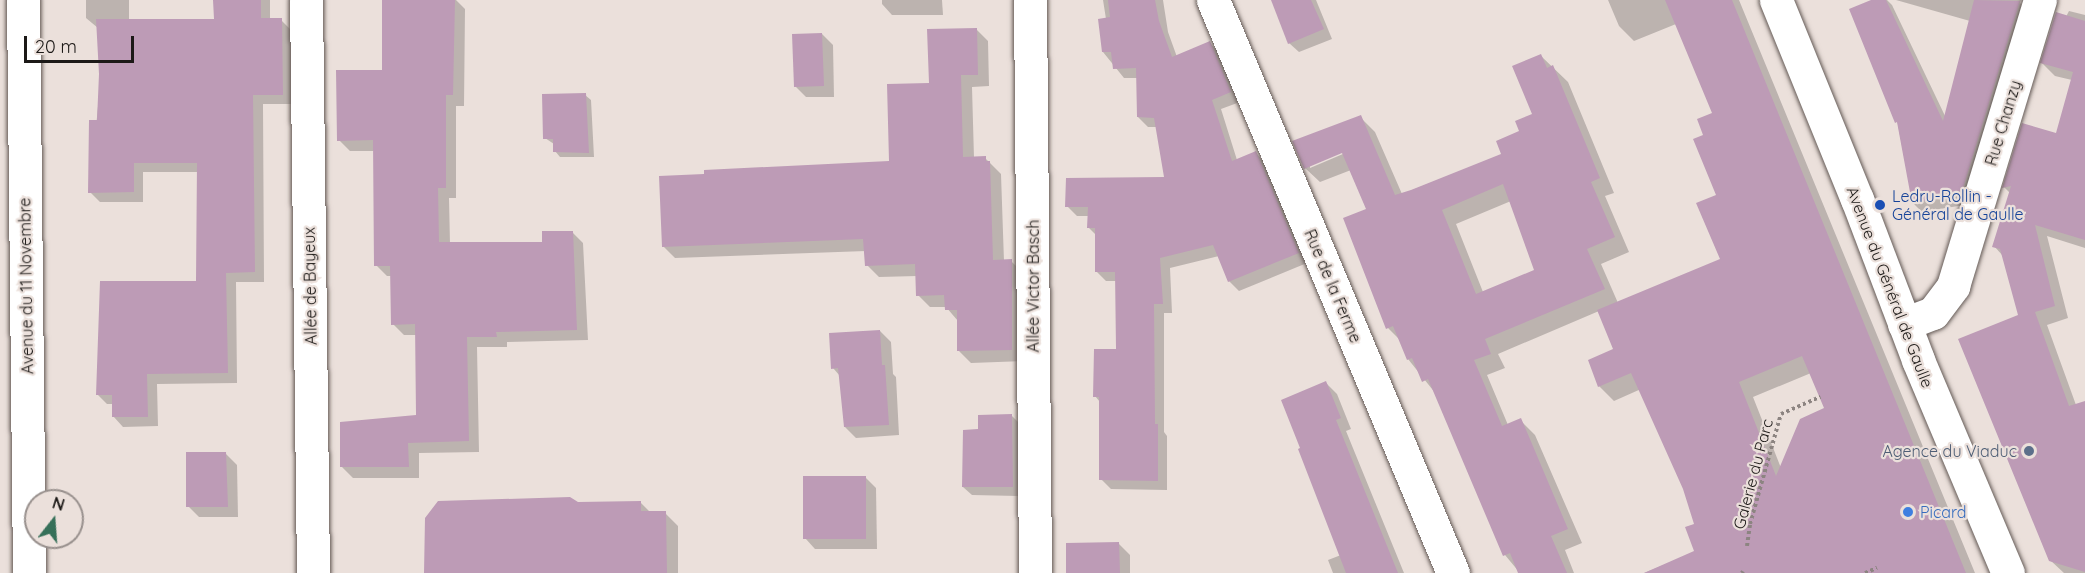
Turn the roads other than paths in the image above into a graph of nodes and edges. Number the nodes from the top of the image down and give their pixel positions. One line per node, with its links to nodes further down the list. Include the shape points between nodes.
1 (23, 0): 8 (street, Avenue du 11 Novembre)
2 (306, 0): 9 (street, Allée de Bayeux)
3 (1030, 0): 10 (street, Allée Victor Basch)
4 (1213, 0): 11 (street, Rue de la Ferme)
5 (1776, 0): 7 (street, Avenue du Général de Gaulle)
6 (2040, 0): 7 (street, Rue Chanzy, via 1953,286 1933,313)
7 (1904, 324): 12 (street, Avenue du Général de Gaulle)
8 (29, 573)
9 (314, 573)
10 (1035, 573)
11 (1453, 573)
12 (2008, 573)

